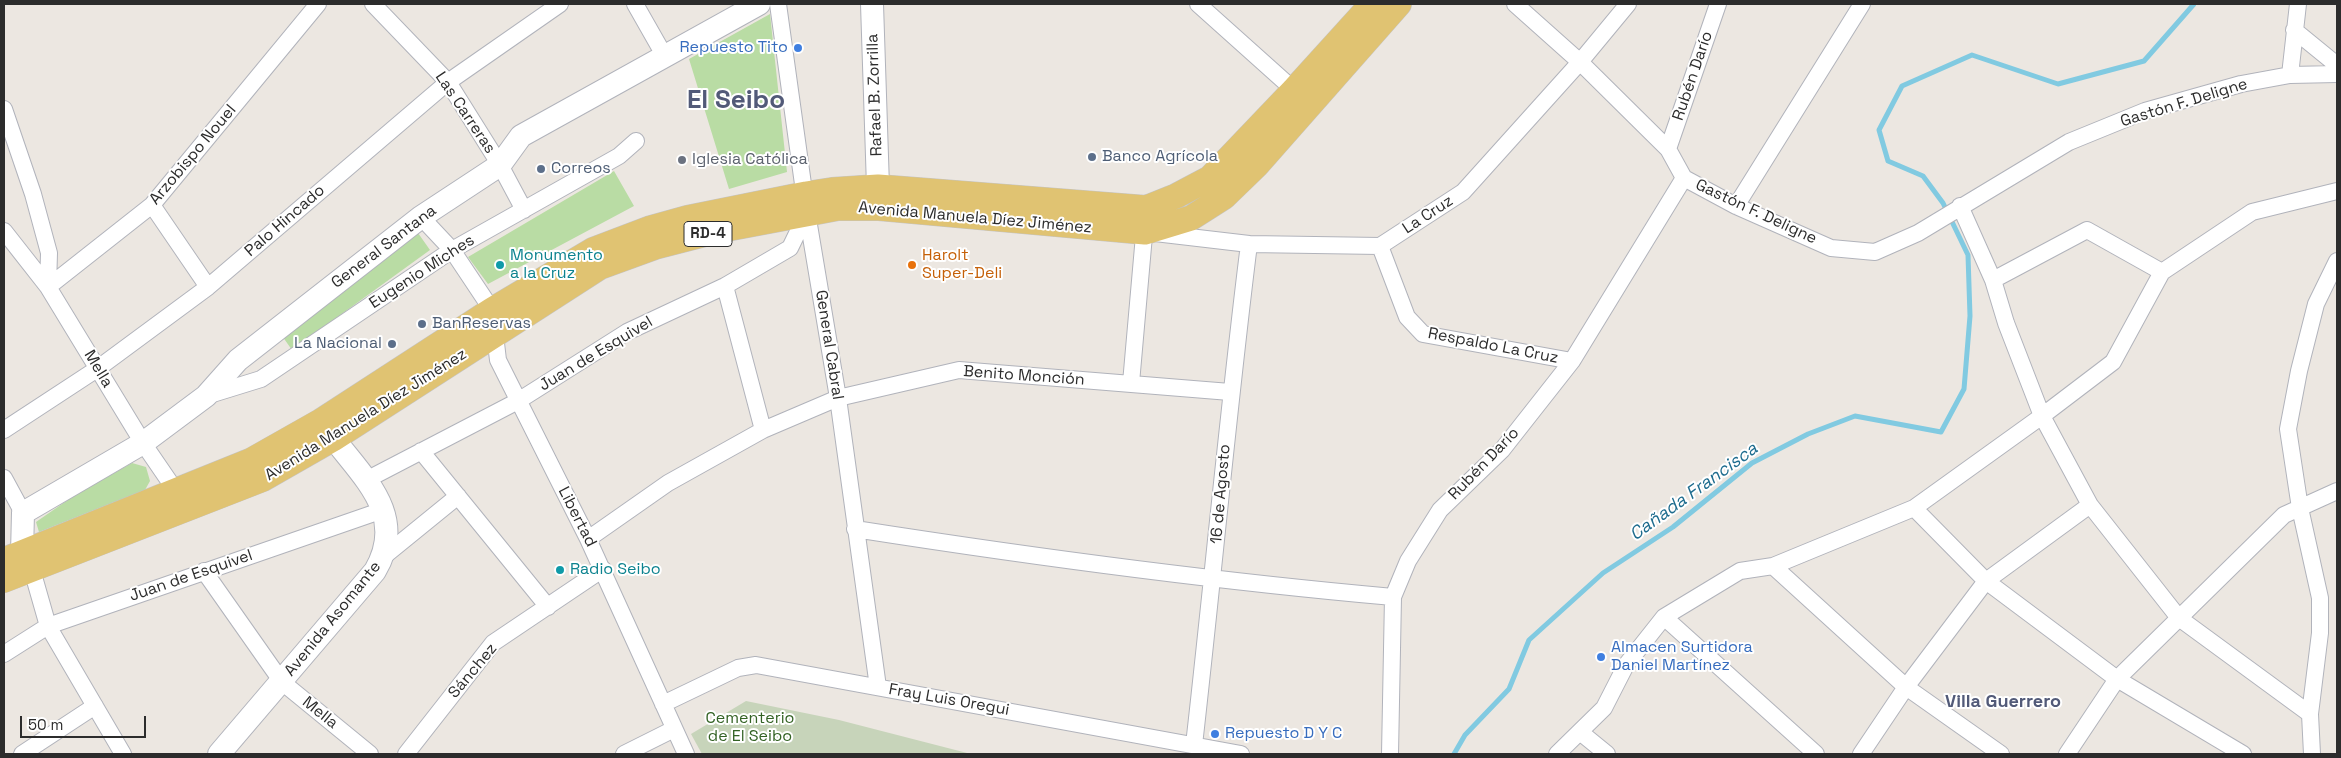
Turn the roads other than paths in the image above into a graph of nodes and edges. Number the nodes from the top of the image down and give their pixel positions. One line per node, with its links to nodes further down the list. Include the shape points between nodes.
1 (318, 4): 32 (street, Arzobispo Nouel)
2 (373, 4): 22 (street, Las Carreras)
3 (560, 4): 22 (street, Palo Hincado)
4 (635, 4): 17 (street)
5 (759, 4): 17 (street, General Santana)
6 (778, 4): 31 (street, General Cabral)
7 (872, 4): 29 (street, Rafael B. Zorrilla)
8 (1198, 4): 23 (street)
9 (1372, 4): 23 (main road, Avenida Manuela Díez Jiménez / RD-4)
10 (1399, 4): 39 (main road, Avenida Manuela Díez Jiménez / RD-4, via 1224,197 1191,218)
11 (1515, 4): 18 (street, Gastón F. Deligne)
12 (1628, 4): 18 (street, La Cruz)
13 (1718, 4): 26 (street, Rubén Darío)
14 (1862, 4): 33 (street)
15 (2298, 4): 16 (street)
16 (2294, 30): 19 (street); 20 (street)
17 (664, 55): 27 (street, General Santana, via 521,136)
18 (1580, 62): 26 (street, Gastón F. Deligne); 41 (street, La Cruz, via 1463,192)
19 (2337, 65)
20 (2290, 74): 21 (street, Gastón F. Deligne); 34 (street, Gastón F. Deligne, via 2241,84 2137,115 2069,142)
21 (2337, 74)
22 (448, 82): 27 (street, Las Carreras); 48 (street, Palo Hincado)
23 (1294, 90): 35 (main road, Avenida Manuela Díez Jiménez / RD-4, via 1210,178)
24 (4, 109): 47 (street, via 33,194 46,245)
25 (636, 141): 36 (street, Eugenio Miches, via 619,156)
26 (1668, 148): 28 (street, Gastón F. Deligne)
27 (500, 165): 36 (street, Las Carreras); 37 (street, General Santana)
28 (1684, 178): 33 (street, Gastón F. Deligne); 51 (street, Rubén Darío)
29 (878, 187): 31 (main road, Avenida Manuela Díez Jiménez / RD-4); 35 (main road, Avenida Manuela Díez Jiménez / RD-4)
30 (2337, 192): 44 (street, via 2252,212)
31 (806, 204): 39 (main road, Avenida Manuela Díez Jiménez / RD-4); 46 (street, Juan de Esquivel, via 790,248); 49 (main road, Avenida Manuela Díez Jiménez / RD-4, via 687,218 651,228 593,250); 50 (main road, Avenida Manuela Díez Jiménez / RD-4, via 600,267); 56 (street, General Cabral)
32 (152, 205): 47 (street, Arzobispo Nouel); 48 (street)
33 (1736, 206): 34 (street, Gastón F. Deligne, via 1831,248 1875,252 1918,233)
34 (1960, 206): 45 (street)
35 (1146, 208): 39 (street)
36 (524, 210): 42 (street, Eugenio Miches)
37 (421, 217): 42 (street); 55 (street, General Santana, via 238,360)
38 (4, 231): 47 (street, Mella)
39 (1145, 232): 40 (street); 53 (street)
40 (1249, 244): 41 (street); 54 (street, 16 de Agosto)
41 (1380, 246): 51 (street, Respaldo La Cruz, via 1407,317 1423,334)
42 (452, 250): 49 (street); 55 (street, Eugenio Miches, via 262,379)
43 (2336, 267): 71 (street, via 2316,304 2288,429)
44 (2162, 272): 45 (street, via 2087,230); 58 (street, via 2113,362)
45 (1993, 280): 58 (street, via 2006,324)
46 (725, 286): 57 (street, Juan de Esquivel, via 627,332); 61 (street)
47 (48, 287): 52 (street, Mella)
48 (208, 287): 52 (street, Palo Hincado)
49 (492, 310): 50 (street, Libertad); 60 (main road, Avenida Manuela Díez Jiménez / RD-4)
50 (494, 336): 57 (street, Libertad, via 498,360); 60 (main road, Avenida Manuela Díez Jiménez / RD-4)
51 (1572, 361): 84 (street, Rubén Darío, via 1502,450 1440,510 1408,561)
52 (98, 369): 59 (street, Palo Hincado); 62 (street, Mella)
53 (1132, 383): 54 (street, Benito Monción); 56 (street, Benito Monción, via 959,370)
54 (1230, 392): 81 (street, 16 de Agosto)
55 (206, 396): 62 (street, General Santana)
56 (838, 398): 61 (street, Benito Monción); 74 (street, General Cabral)
57 (518, 401): 63 (street, Juan de Esquivel); 75 (street, Libertad)
58 (2042, 416): 69 (street); 70 (street)
59 (4, 430)
60 (327, 430): 65 (street, Avenida Asomante); 68 (main road, Avenida Manuela Díez Jiménez / RD-4, via 252,460)
61 (763, 430): 75 (street, Benito Monción, via 668,483)
62 (143, 443): 68 (street, Mella); 73 (street, General Santana)
63 (422, 451): 65 (street, Juan de Esquivel); 67 (street)
64 (4, 478): 73 (street)
65 (368, 479): 72 (street, Avenida Asomante)
66 (2337, 491): 71 (street)
67 (458, 496): 76 (street); 85 (street)
68 (182, 501): 77 (main road, Avenida Manuela Díez Jiménez / RD-4)
69 (2090, 505): 83 (street); 87 (street)
70 (1914, 508): 78 (street); 83 (street)
71 (2300, 508): 87 (street, via 2284,515); 96 (street, via 2320,598 2320,633)
72 (383, 510): 76 (street, Avenida Asomante, via 387,543); 80 (street, Juan de Esquivel)
73 (23, 513): 77 (street)
74 (855, 529): 81 (street, via 1030,556); 92 (street, General Cabral)
75 (588, 539): 79 (street, Libertad)
76 (384, 557): 91 (street, Avenida Asomante)
77 (19, 561): 82 (main road, Avenida Manuela Díez Jiménez / RD-4); 88 (street)
78 (1774, 566): 86 (street, via 1740,571); 93 (street)
79 (602, 569): 85 (street, Sánchez); 94 (street, Libertad)
80 (204, 571): 88 (street, Juan de Esquivel); 91 (street, Mella)
81 (1213, 579): 84 (street); 99 (street, 16 de Agosto)
82 (4, 580)
83 (1986, 581): 90 (street); 93 (street)
84 (1393, 597): 108 (street, Rubén Darío)
85 (548, 607): 104 (street, Sánchez, via 493,643)
86 (1664, 617): 98 (street, via 1626,665 1604,708); 111 (street)
87 (2179, 618): 90 (street); 96 (street)
88 (48, 626): 89 (street, Juan de Esquivel); 95 (street)
89 (4, 654)
90 (2117, 679): 114 (street); 115 (street)
91 (282, 682): 102 (street, Avenida Asomante); 103 (street, Mella)
92 (878, 687): 94 (street, Fray Luis Oregui, via 756,665 738,668); 99 (street, Fray Luis Oregui)
93 (1906, 687): 112 (street); 113 (street)
94 (663, 704): 97 (street, Libertad)
95 (95, 706): 100 (street); 101 (street)
96 (2310, 714): 116 (street)
97 (674, 729): 105 (street); 106 (street, Libertad)
98 (1580, 732): 109 (street); 110 (street)
99 (1194, 745): 107 (street, Fray Luis Oregui)
100 (22, 754)
101 (123, 754)
102 (219, 754)
103 (370, 754)
104 (406, 754)
105 (624, 754)
106 (686, 754)
107 (1242, 754)
108 (1390, 754)
109 (1557, 754)
110 (1607, 754)
111 (1816, 754)
112 (1860, 754)
113 (2001, 754)
114 (2067, 754)
115 (2243, 754)
116 (2312, 754)

